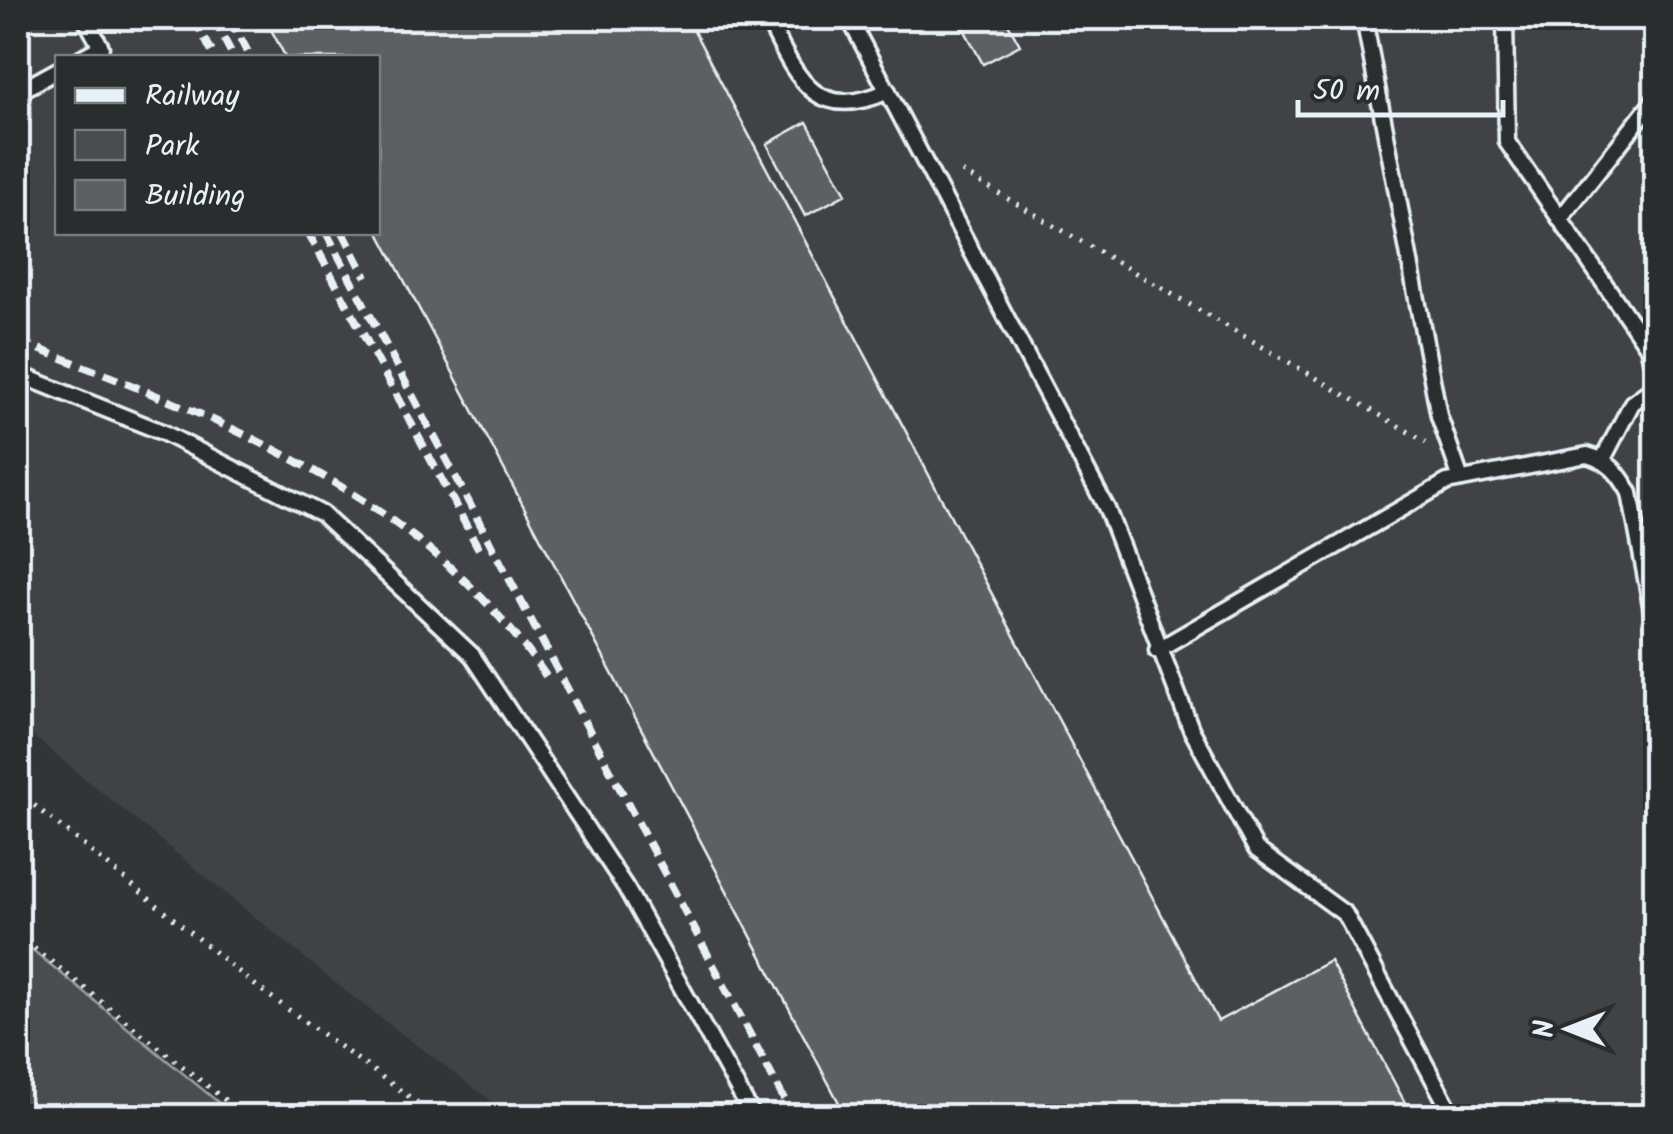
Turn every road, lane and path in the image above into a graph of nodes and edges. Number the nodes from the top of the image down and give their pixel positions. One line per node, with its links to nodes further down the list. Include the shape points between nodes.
1 (85, 18): 6 (lane, via 101,47)
2 (767, 18): 8 (lane, via 796,74 824,99 856,102)
3 (849, 18): 8 (lane)
4 (1364, 18): 17 (lane, via 1439,416)
5 (1505, 18): 12 (lane, via 1507,142)
6 (86, 55)
7 (55, 72): 9 (lane)
8 (888, 91): 19 (lane, via 1107,509)
9 (18, 92)
10 (1656, 98): 12 (lane)
11 (962, 172): 15 (path)
12 (1560, 219): 14 (lane, via 1648,346)
13 (18, 374): 24 (lane, via 162,432 322,514 472,655 626,888)
14 (1656, 383): 16 (lane, via 1632,403)
15 (1436, 447)
16 (1602, 459): 17 (lane, via 1587,455); 18 (lane, via 1630,493)
17 (1461, 479): 19 (lane, via 1408,502)
18 (1656, 632)
19 (1157, 650): 25 (lane, via 1191,730 1256,849 1345,914)
20 (18, 792): 23 (path, via 260,989)
21 (18, 936): 22 (path)
22 (245, 1116)
23 (436, 1116)
24 (753, 1116)
25 (1453, 1116)

